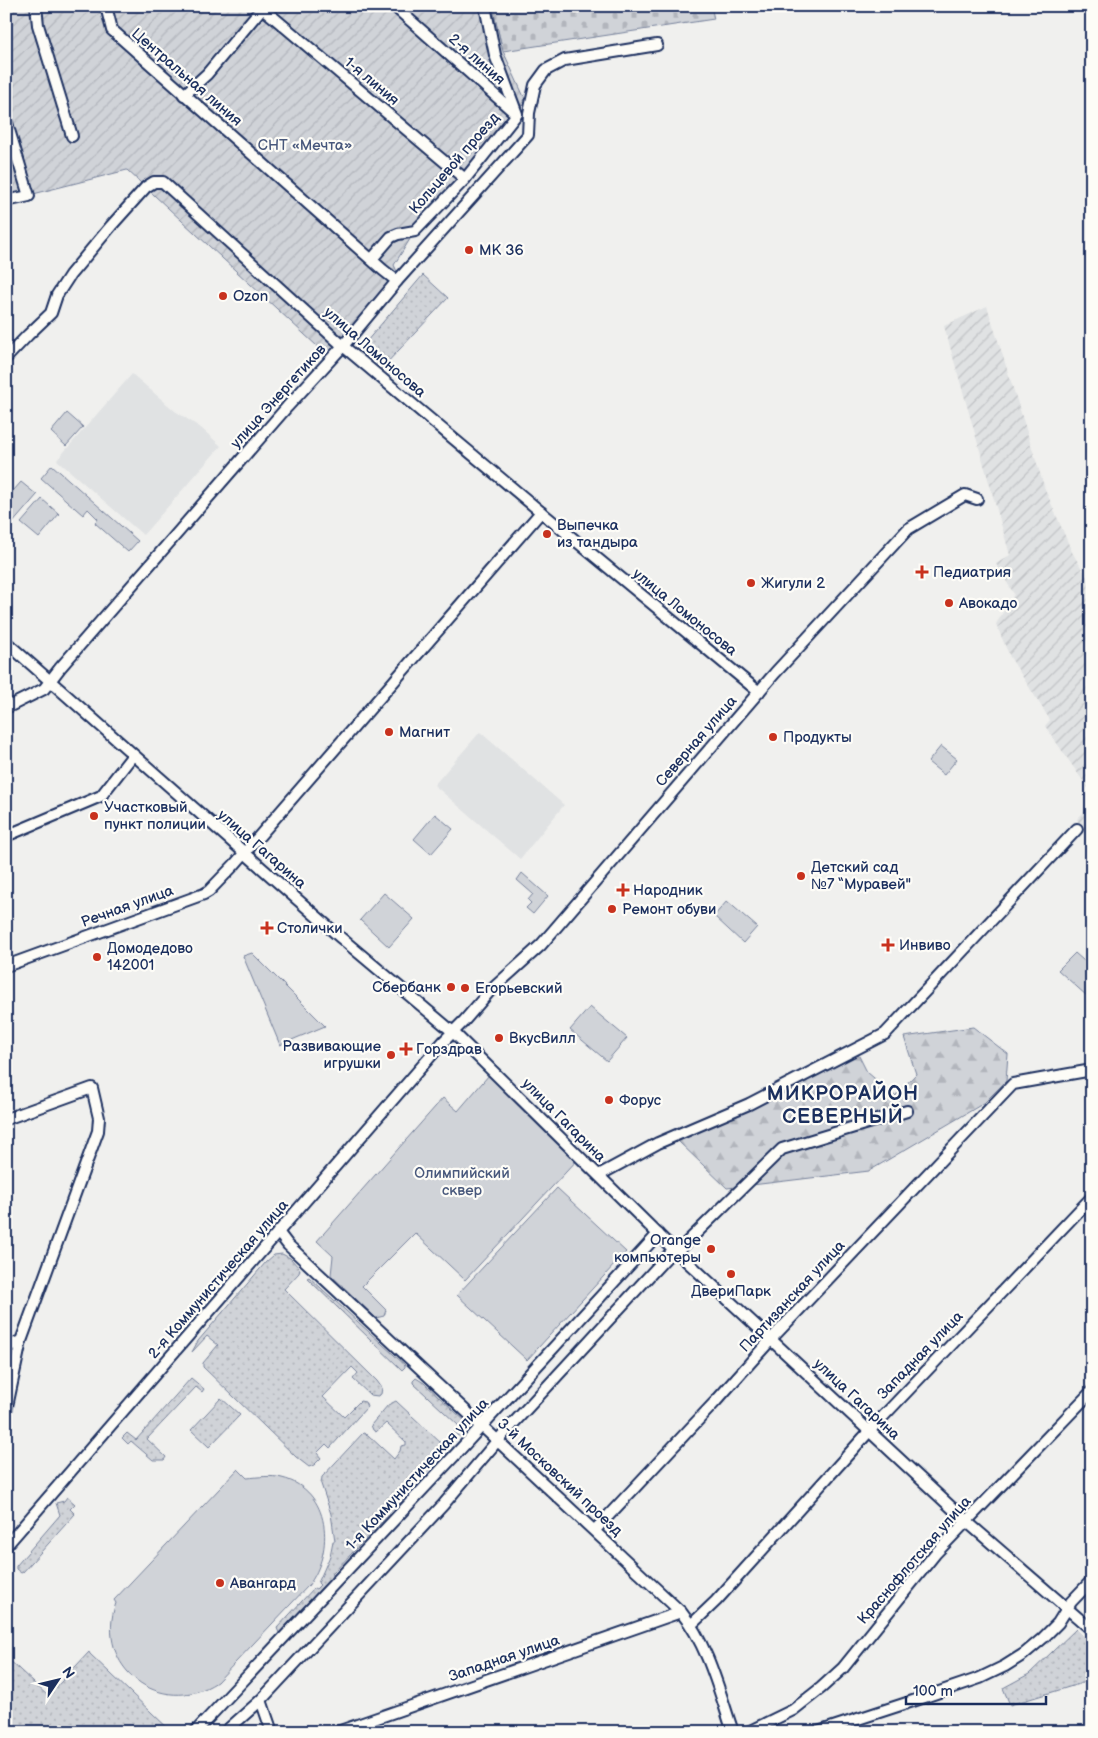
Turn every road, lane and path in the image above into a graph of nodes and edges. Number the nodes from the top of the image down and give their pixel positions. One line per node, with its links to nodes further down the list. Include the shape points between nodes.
1 (36, 6): 10 (street, via 38,25)
2 (106, 6): 7 (street, Центральная линия, via 112,30)
3 (394, 6): 8 (street, 2-я линия)
4 (485, 6): 8 (street, Кольцевой проезд, via 496,55)
5 (261, 7): 7 (street, via 207,74); 11 (street, 1-я линия)
6 (657, 45): 14 (street, улица Энергетиков, via 565,60 546,70 535,85 528,135)
7 (184, 95): 13 (street, Центральная линия)
8 (517, 114): 11 (street, Кольцевой проезд)
9 (6, 120): 12 (street, via 29,196)
10 (72, 136)
11 (465, 179): 13 (street, Кольцевой проезд, via 415,231 391,237)
12 (6, 201)
13 (372, 259): 14 (street, Центральная линия)
14 (397, 281): 15 (street, улица Энергетиков)
15 (343, 346): 16 (street, улица Ломоносова, via 170,188 162,182 154,182 146,187 70,275 57,295 51,313); 18 (street, улица Ломоносова); 20 (street, улица Энергетиков)
16 (6, 358)
17 (977, 499): 21 (street, Северная улица, via 965,495 908,529)
18 (541, 512): 21 (street, улица Ломоносова); 26 (street, Речная улица)
19 (6, 642): 20 (street, улица Гагарина)
20 (51, 682): 22 (street, via 44,689); 23 (street, улица Гагарина)
21 (759, 692): 28 (street, Северная улица, via 541,945 489,992)
22 (6, 708)
23 (133, 755): 25 (street, via 101,796); 26 (street, улица Гагарина)
24 (1077, 829): 32 (street, via 885,1034 749,1104 658,1143)
25 (6, 836)
26 (245, 853): 27 (street, Речная улица, via 204,894); 28 (street, улица Гагарина)
27 (6, 966)
28 (453, 1032): 32 (street, улица Гагарина); 34 (street, 2-я Коммунистическая улица)
29 (1092, 1070): 37 (street, Партизанская улица, via 1013,1084)
30 (907, 1111): 36 (street, via 782,1149 681,1248)
31 (6, 1119): 38 (street, via 92,1088 99,1118 98,1131)
32 (598, 1175): 35 (street, улица Гагарина)
33 (1092, 1197): 43 (street, Западная улица)
34 (278, 1232): 42 (street, 3-й Московский проезд, via 288,1245); 47 (street, 2-я Коммунистическая улица)
35 (658, 1234): 36 (street, улица Гагарина); 42 (street, 1-я Коммунистическая улица)
36 (674, 1249): 37 (street, улица Гагарина); 44 (street)
37 (770, 1340): 43 (street, улица Гагарина); 46 (street, Партизанская улица)
38 (22, 1342): 39 (street); 41 (street)
39 (6, 1347)
40 (1092, 1391): 45 (street, Краснофлотская улица)
41 (6, 1412)
42 (483, 1425): 44 (street, 3-й Московский проезд); 54 (street, 1-я Коммунистическая улица)
43 (869, 1431): 45 (street, улица Гагарина); 51 (street, Западная улица)
44 (498, 1440): 46 (street, 3-й Московский проезд); 53 (street, via 448,1499)
45 (966, 1521): 49 (street, улица Гагарина); 59 (street, Краснофлотская улица, via 935,1554 843,1668 792,1710)
46 (595, 1530): 50 (street, 3-й Московский проезд)
47 (6, 1546)
48 (1092, 1580): 49 (street)
49 (1067, 1608): 52 (street, улица Гагарина); 60 (street, via 1058,1623 1038,1643 1005,1666 980,1678)
50 (681, 1612): 51 (street, 3-й Московский проезд); 57 (street, Западная улица)
51 (692, 1624): 58 (street, 3-й Московский проезд)
52 (1092, 1630)
53 (261, 1700): 55 (street); 56 (street)
54 (195, 1732)
55 (224, 1732)
56 (272, 1732)
57 (337, 1732)
58 (733, 1732)
59 (748, 1732)
60 (818, 1732)

